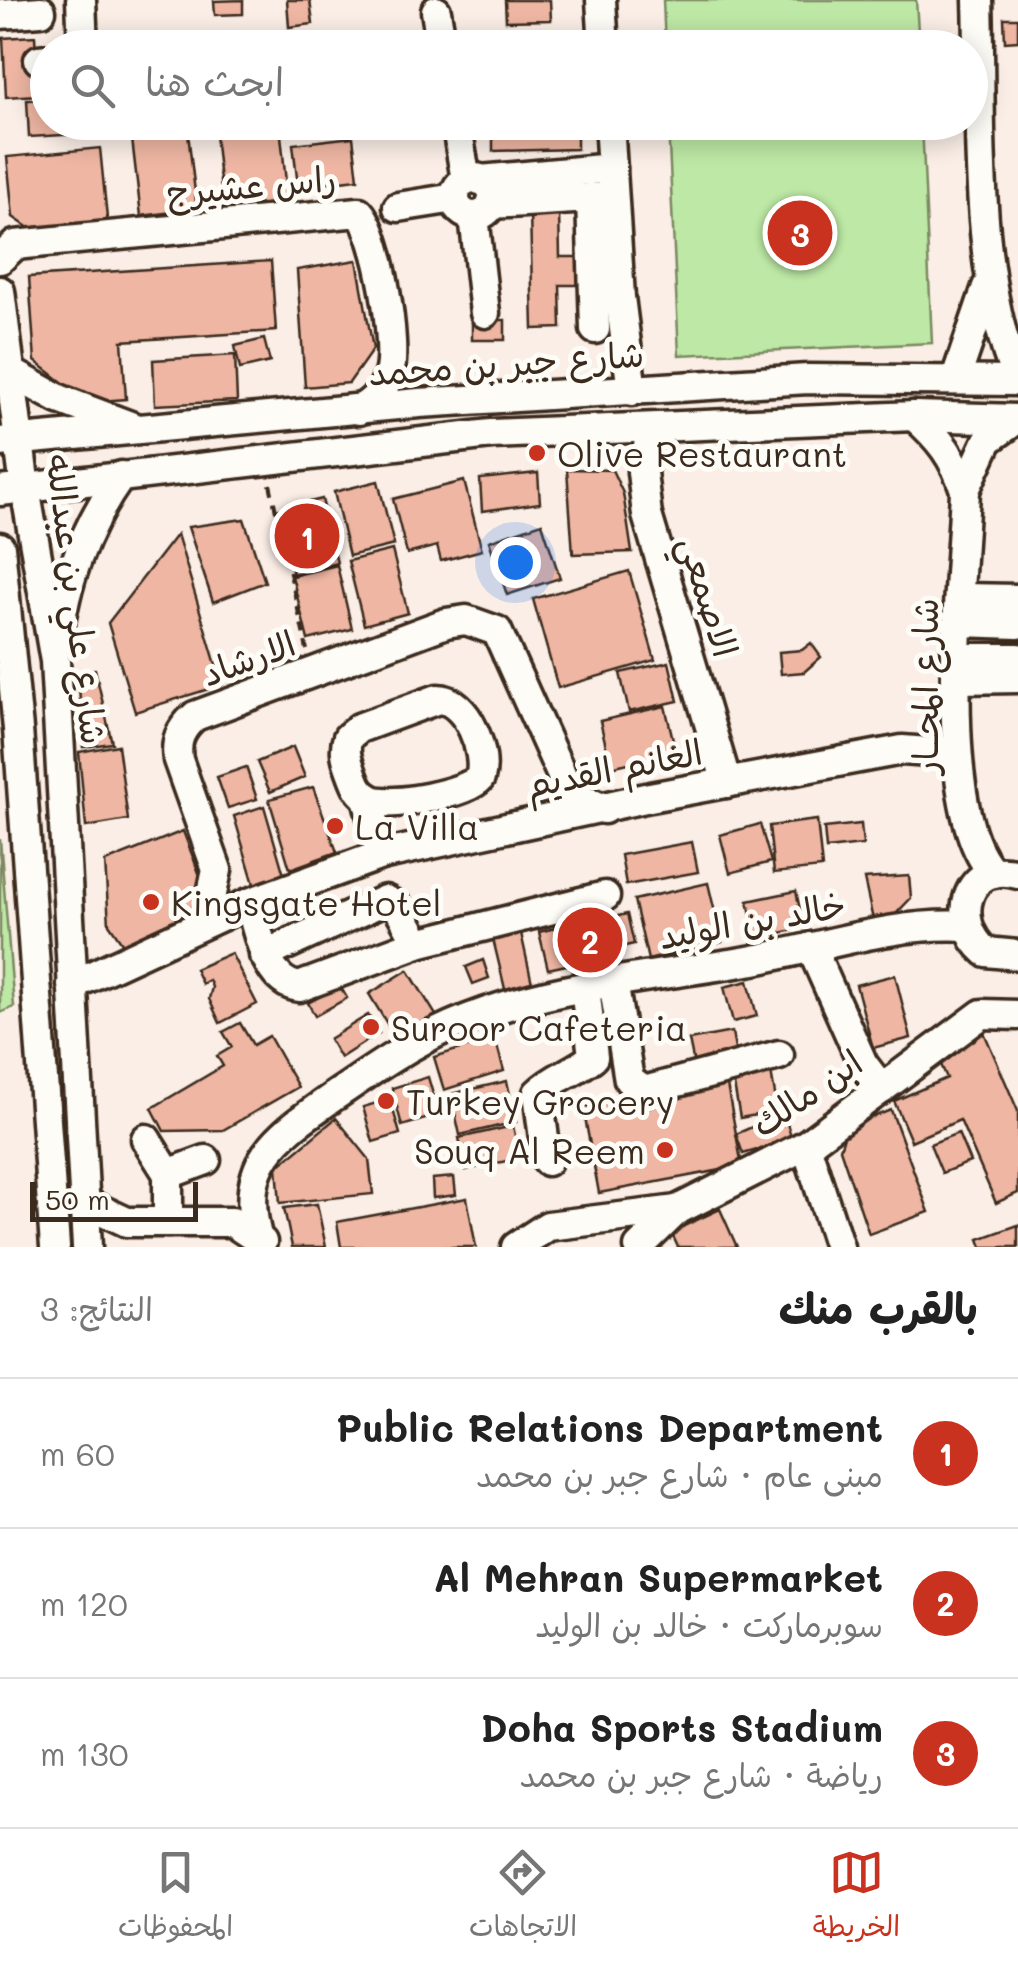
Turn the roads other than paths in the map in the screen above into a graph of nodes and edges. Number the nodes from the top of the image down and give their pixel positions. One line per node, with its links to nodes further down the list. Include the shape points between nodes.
1 (81, 0): 7 (street)
2 (601, 0): 9 (street)
3 (978, 0): 10 (street)
4 (41, 11): 6 (street)
5 (436, 11): 8 (street)
6 (0, 14)
7 (82, 30)
8 (439, 30)
9 (603, 30)
10 (979, 30)
11 (460, 140): 15 (street)
12 (610, 140): 14 (street)
13 (984, 140): 19 (street)
14 (612, 168): 15 (street); 16 (street)
15 (473, 196): 16 (street); 17 (street); 21 (street)
16 (602, 198): 22 (street); 26 (street)
17 (398, 207)
18 (0, 259): 27 (street, راس عشيرج, via 15,244 359,212 370,232 392,357 382,389)
19 (989, 280): 24 (street); 25 (street)
20 (0, 292): 23 (street, شارع علي بن عبدالله)
21 (484, 313)
22 (595, 328)
23 (12, 373): 31 (street); 32 (street, شارع علي بن عبدالله)
24 (956, 378): 25 (street, شارع جبر بن محمد); 26 (street, شارع جبر بن محمد)
25 (1018, 381)
26 (632, 391): 27 (street, شارع جبر بن محمد)
27 (359, 410): 31 (street, شارع جبر بن محمد)
28 (914, 416): 29 (street, شارع جبر بن محمد); 30 (street, شارع جبر بن محمد); 35 (street, شارع المحــار, via 941,439)
29 (1017, 419): 35 (street, شارع المحــار, via 988,440)
30 (652, 429): 33 (street, شارع جبر بن محمد, via 491,434); 49 (street, الاصمعي, via 642,472 647,515)
31 (144, 431): 32 (street, شارع جبر بن محمد)
32 (10, 441): 34 (street, شارع علي بن عبدالله)
33 (120, 476): 34 (street, شارع جبر بن محمد); 42 (street, via 73,571)
34 (12, 490): 42 (street, شارع علي بن عبدالله)
35 (965, 490): 39 (street, شارع المحــار)
36 (0, 547): 37 (street, شارع علي بن عبدالله)
37 (4, 586): 45 (street, شارع علي بن عبدالله)
38 (1018, 599): 39 (street)
39 (961, 610): 40 (street); 43 (street, شارع المحــار)
40 (1018, 624)
41 (1018, 658): 43 (street)
42 (55, 661): 67 (street, شارع علي بن عبدالله)
43 (959, 669): 44 (street); 46 (street, شارع المحــار)
44 (1018, 678)
45 (9, 736): 48 (street, شارع علي بن عبدالله)
46 (956, 754): 49 (street, الغانم القديم, via 902,750); 57 (street, شارع المحــار, via 962,804 981,860)
47 (563, 778): 52 (street, via 580,798); 53 (street); 56 (street, الارشاد, via 502,636 485,624 446,623 195,716 179,735 178,760)
48 (10, 782): 81 (street, شارع علي بن عبدالله)
49 (727, 783): 52 (street, الغانم القديم)
50 (366, 797): 51 (street); 51 (street, via 345,752 353,732 438,699 452,700 482,757 480,778 464,790); 55 (street)
51 (406, 800): 54 (street)
52 (604, 809): 53 (street, الغانم القديم)
53 (551, 818): 54 (street, الغانم القديم)
54 (419, 846): 55 (street, الغانم القديم)
55 (380, 855): 59 (street, الغانم القديم)
56 (217, 870): 59 (street); 60 (street)
57 (1006, 874): 61 (street, via 969,894)
58 (606, 896): 62 (street)
59 (252, 902): 60 (street, الغانم القديم); 64 (street)
60 (206, 922): 67 (street, الغانم القديم)
61 (966, 926): 63 (street, خالد بن الوليد, via 908,927); 65 (street, via 986,952)
62 (418, 943): 64 (street, via 299,987 284,982); 64 (street, via 392,900 385,900)
63 (812, 947): 66 (street, خالد بن الوليد); 71 (street, via 863,1064)
64 (264, 955)
65 (1018, 955)
66 (613, 981): 68 (street, خالد بن الوليد); 70 (street, via 635,1088)
67 (72, 985): 77 (street, شارع علي بن عبدالله)
68 (585, 987): 75 (street, via 593,1057 538,1093); 80 (street, خالد بن الوليد, via 428,1037 296,1124 258,1167 249,1205)
69 (1018, 1015): 71 (street, ابن مالك, via 982,1014)
70 (779, 1055)
71 (882, 1088): 73 (street, ابن مالك)
72 (146, 1139): 76 (street)
73 (806, 1146): 78 (street, ابن مالك); 85 (street)
74 (206, 1160): 76 (street)
75 (547, 1160)
76 (168, 1174): 79 (street)
77 (84, 1202): 79 (street, via 127,1222); 82 (street, شارع علي بن عبدالله)
78 (677, 1210): 83 (street, via 548,1226); 84 (street, ابن مالك)
79 (168, 1222): 80 (street, via 232,1222)
80 (262, 1242)
81 (55, 1247)
82 (87, 1247)
83 (516, 1247)
84 (639, 1247)
85 (839, 1247)

